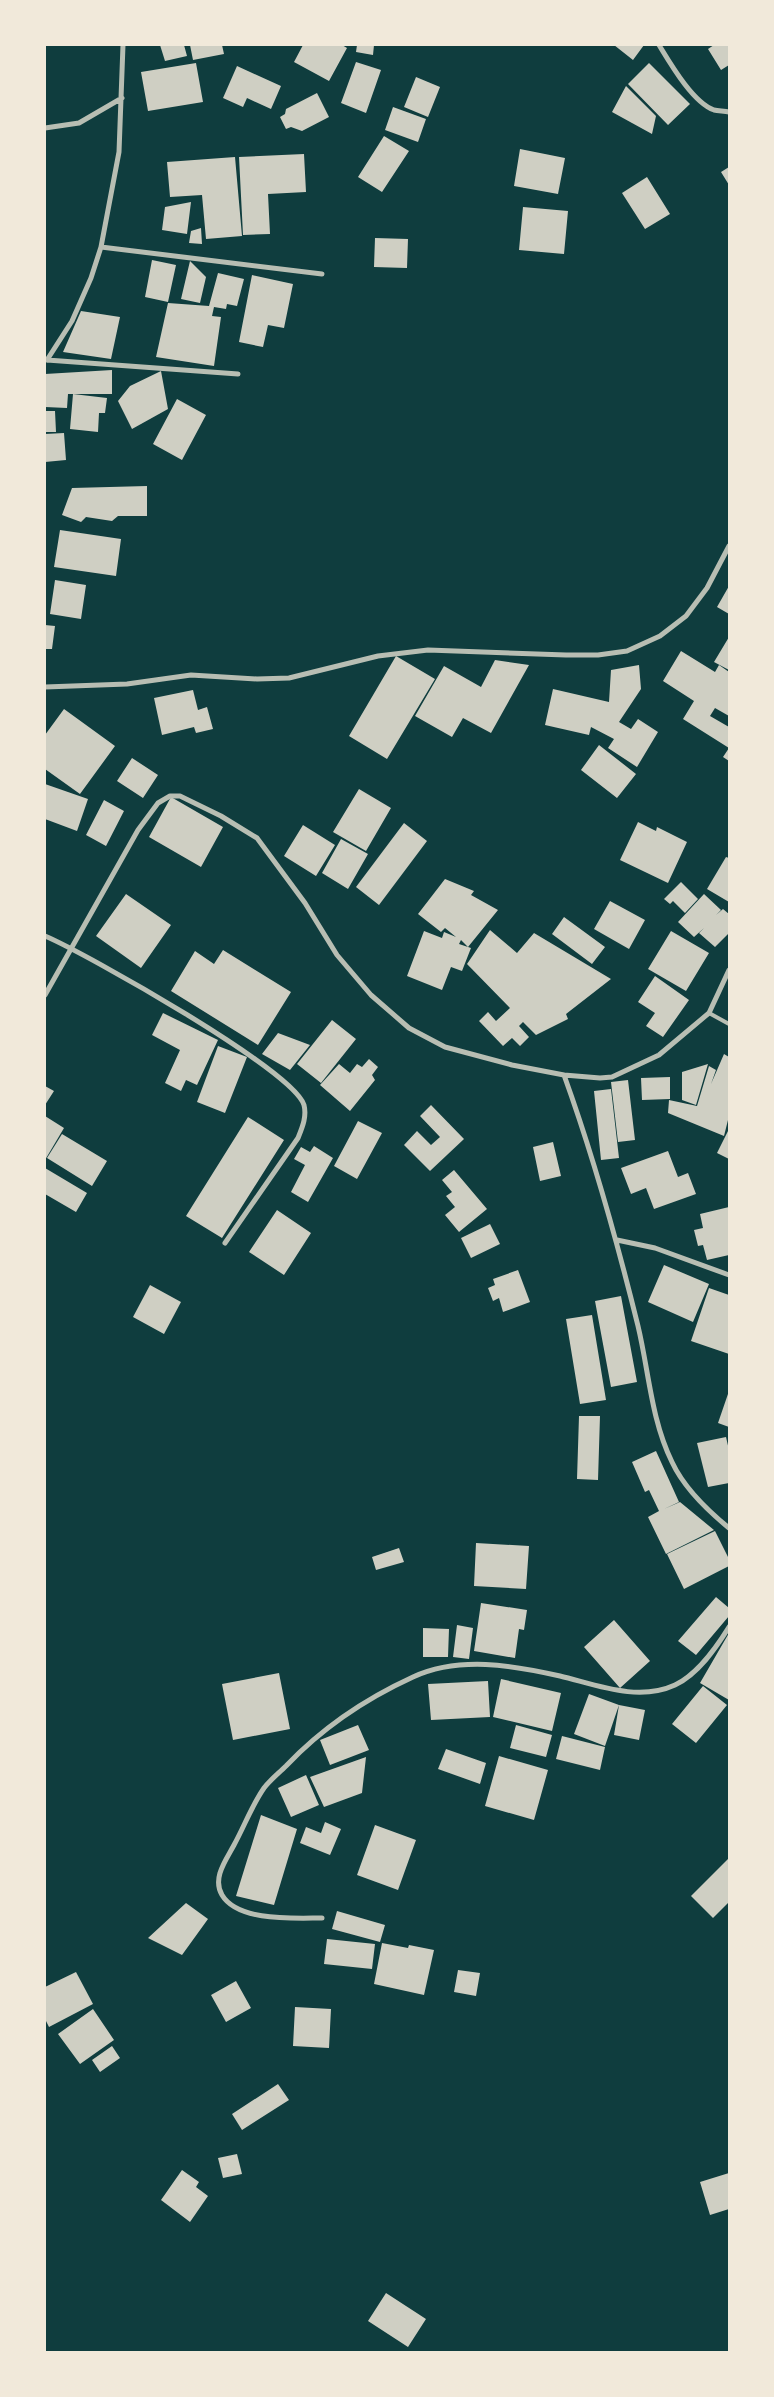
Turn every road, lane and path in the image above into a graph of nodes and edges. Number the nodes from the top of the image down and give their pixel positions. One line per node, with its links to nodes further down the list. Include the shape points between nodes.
1 (123, 45): 3 (street)
2 (659, 45): 4 (street, via 695,96 712,110)
3 (122, 98): 5 (street, via 80,123); 6 (street, via 119,152)
4 (729, 112)
5 (45, 128)
6 (101, 247): 7 (street); 8 (street, via 72,321)
7 (322, 274)
8 (46, 361): 9 (street)
9 (238, 374)
10 (729, 546): 11 (street, via 708,588 686,616 660,636 627,651 582,655 428,650 378,656 289,678 191,675 127,684)
11 (45, 687)
12 (45, 936): 13 (street)
13 (72, 948): 15 (street); 18 (street, via 148,816 158,803 170,796 180,796 257,838 305,903 337,955 371,995 409,1028 445,1047); 20 (street, via 261,1062 286,1081 304,1105 305,1120 298,1138)
14 (729, 970): 16 (street)
15 (45, 996)
16 (709, 1013): 17 (lane); 18 (street, via 659,1055 630,1070 600,1078)
17 (729, 1024)
18 (564, 1075): 19 (street, via 601,1182)
19 (617, 1240): 21 (street, via 662,1250); 22 (street, via 658,1430 672,1464 691,1491)
20 (225, 1243)
21 (729, 1275)
22 (729, 1528)
23 (729, 1627): 24 (street, via 697,1669 676,1685 652,1692 615,1691 518,1668 466,1663 422,1673 386,1689 327,1728 264,1788 222,1867 218,1884 225,1898 243,1911 266,1916)
24 (322, 1918)

